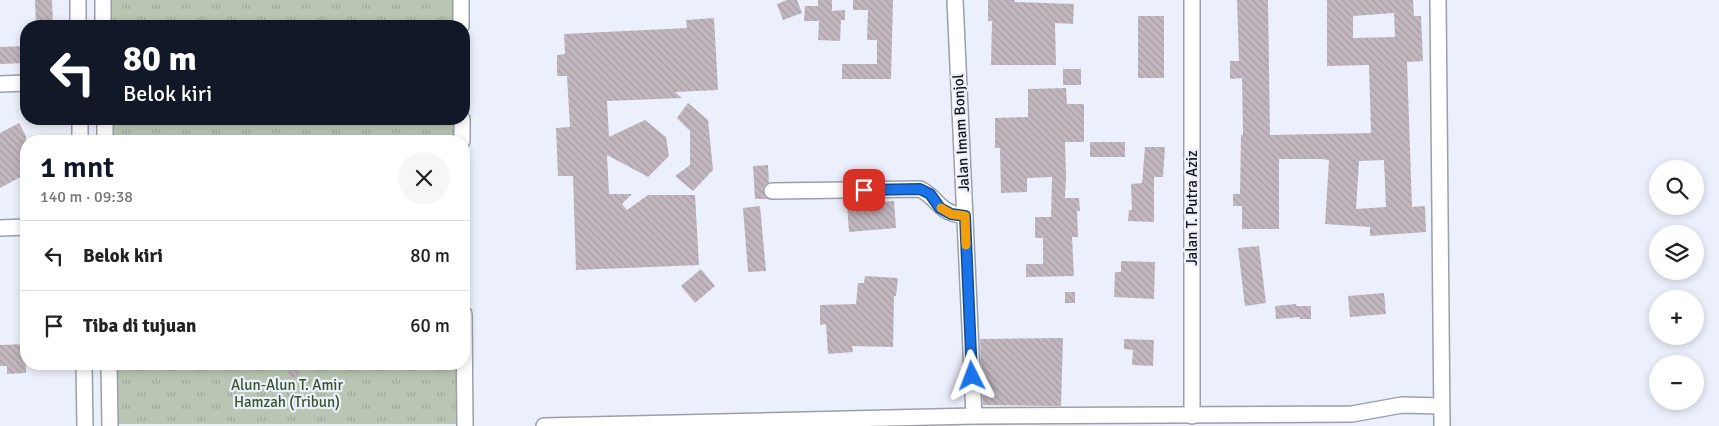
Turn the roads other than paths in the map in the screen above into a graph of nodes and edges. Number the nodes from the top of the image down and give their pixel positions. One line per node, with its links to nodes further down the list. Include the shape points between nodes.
1 (78, 0): 7 (street)
2 (103, 0): 8 (street)
3 (461, 0): 9 (street)
4 (955, 0): 13 (street, Jalan Imam Bonjol)
5 (1192, 0): 21 (street, Jalan T. Putra Aziz)
6 (1438, 0): 19 (street)
7 (78, 20)
8 (103, 20)
9 (461, 20)
10 (20, 83): 11 (street)
11 (0, 84)
12 (772, 191): 13 (street, via 920,189 930,194 940,208)
13 (965, 216): 20 (street, Jalan Imam Bonjol)
14 (20, 227): 15 (street)
15 (0, 228)
16 (84, 370): 25 (street)
17 (109, 370): 26 (street)
18 (464, 370): 27 (street)
19 (1441, 406): 22 (street, via 1402,405); 29 (street)
20 (974, 416): 23 (street); 24 (street)
21 (1192, 416): 22 (street); 23 (street)
22 (1352, 420)
23 (1109, 421)
24 (768, 423): 28 (street)
25 (85, 426)
26 (110, 426)
27 (465, 426)
28 (544, 426)
29 (1442, 426)

